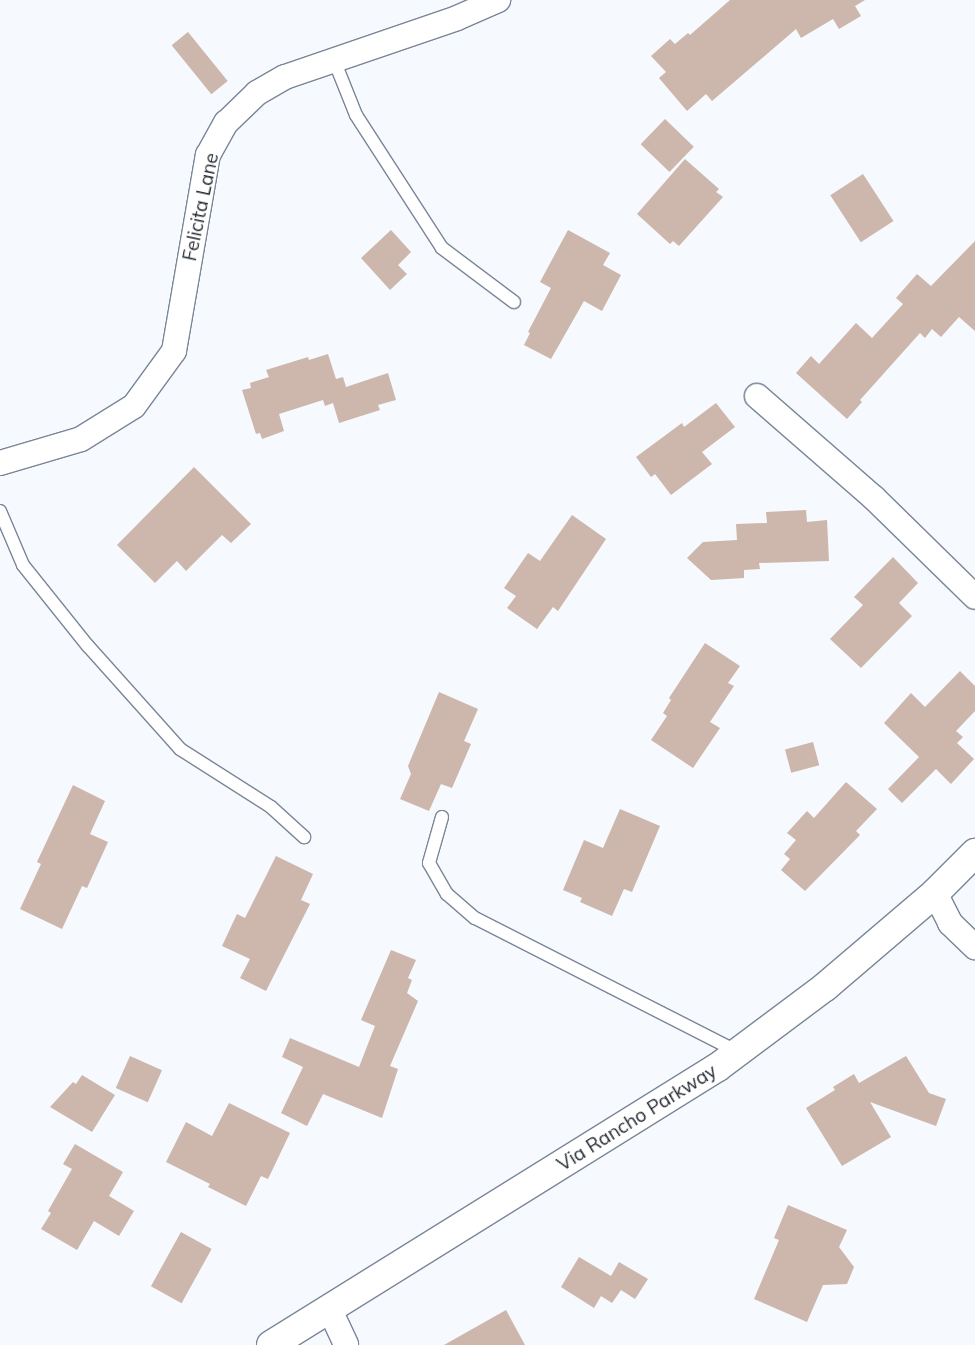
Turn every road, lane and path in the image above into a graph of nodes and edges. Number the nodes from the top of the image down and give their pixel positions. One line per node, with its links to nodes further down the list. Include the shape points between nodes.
1 (498, 0): 2 (street, Felicita Lane, via 457,18)
2 (334, 60): 3 (lane, via 356,115 442,248); 5 (street, Felicita Lane, via 285,77 258,93 226,123 208,154 174,351 134,406 81,439)
3 (514, 302)
4 (758, 396): 7 (street, via 874,498)
5 (0, 463)
6 (0, 511): 9 (lane, via 23,565 88,646 180,749 271,807)
7 (975, 597)
8 (442, 816): 13 (lane, via 429,863 447,894 476,918)
9 (304, 837)
10 (975, 853): 11 (main road, Via Rancho Parkway)
11 (935, 893): 12 (street, via 950,923); 13 (main road, Via Rancho Parkway, via 825,987)
12 (975, 947)
13 (738, 1052): 14 (main road, Via Rancho Parkway, via 710,1073)
14 (330, 1310): 15 (main road, Via Rancho Parkway); 16 (street)
15 (271, 1345)
16 (346, 1345)

